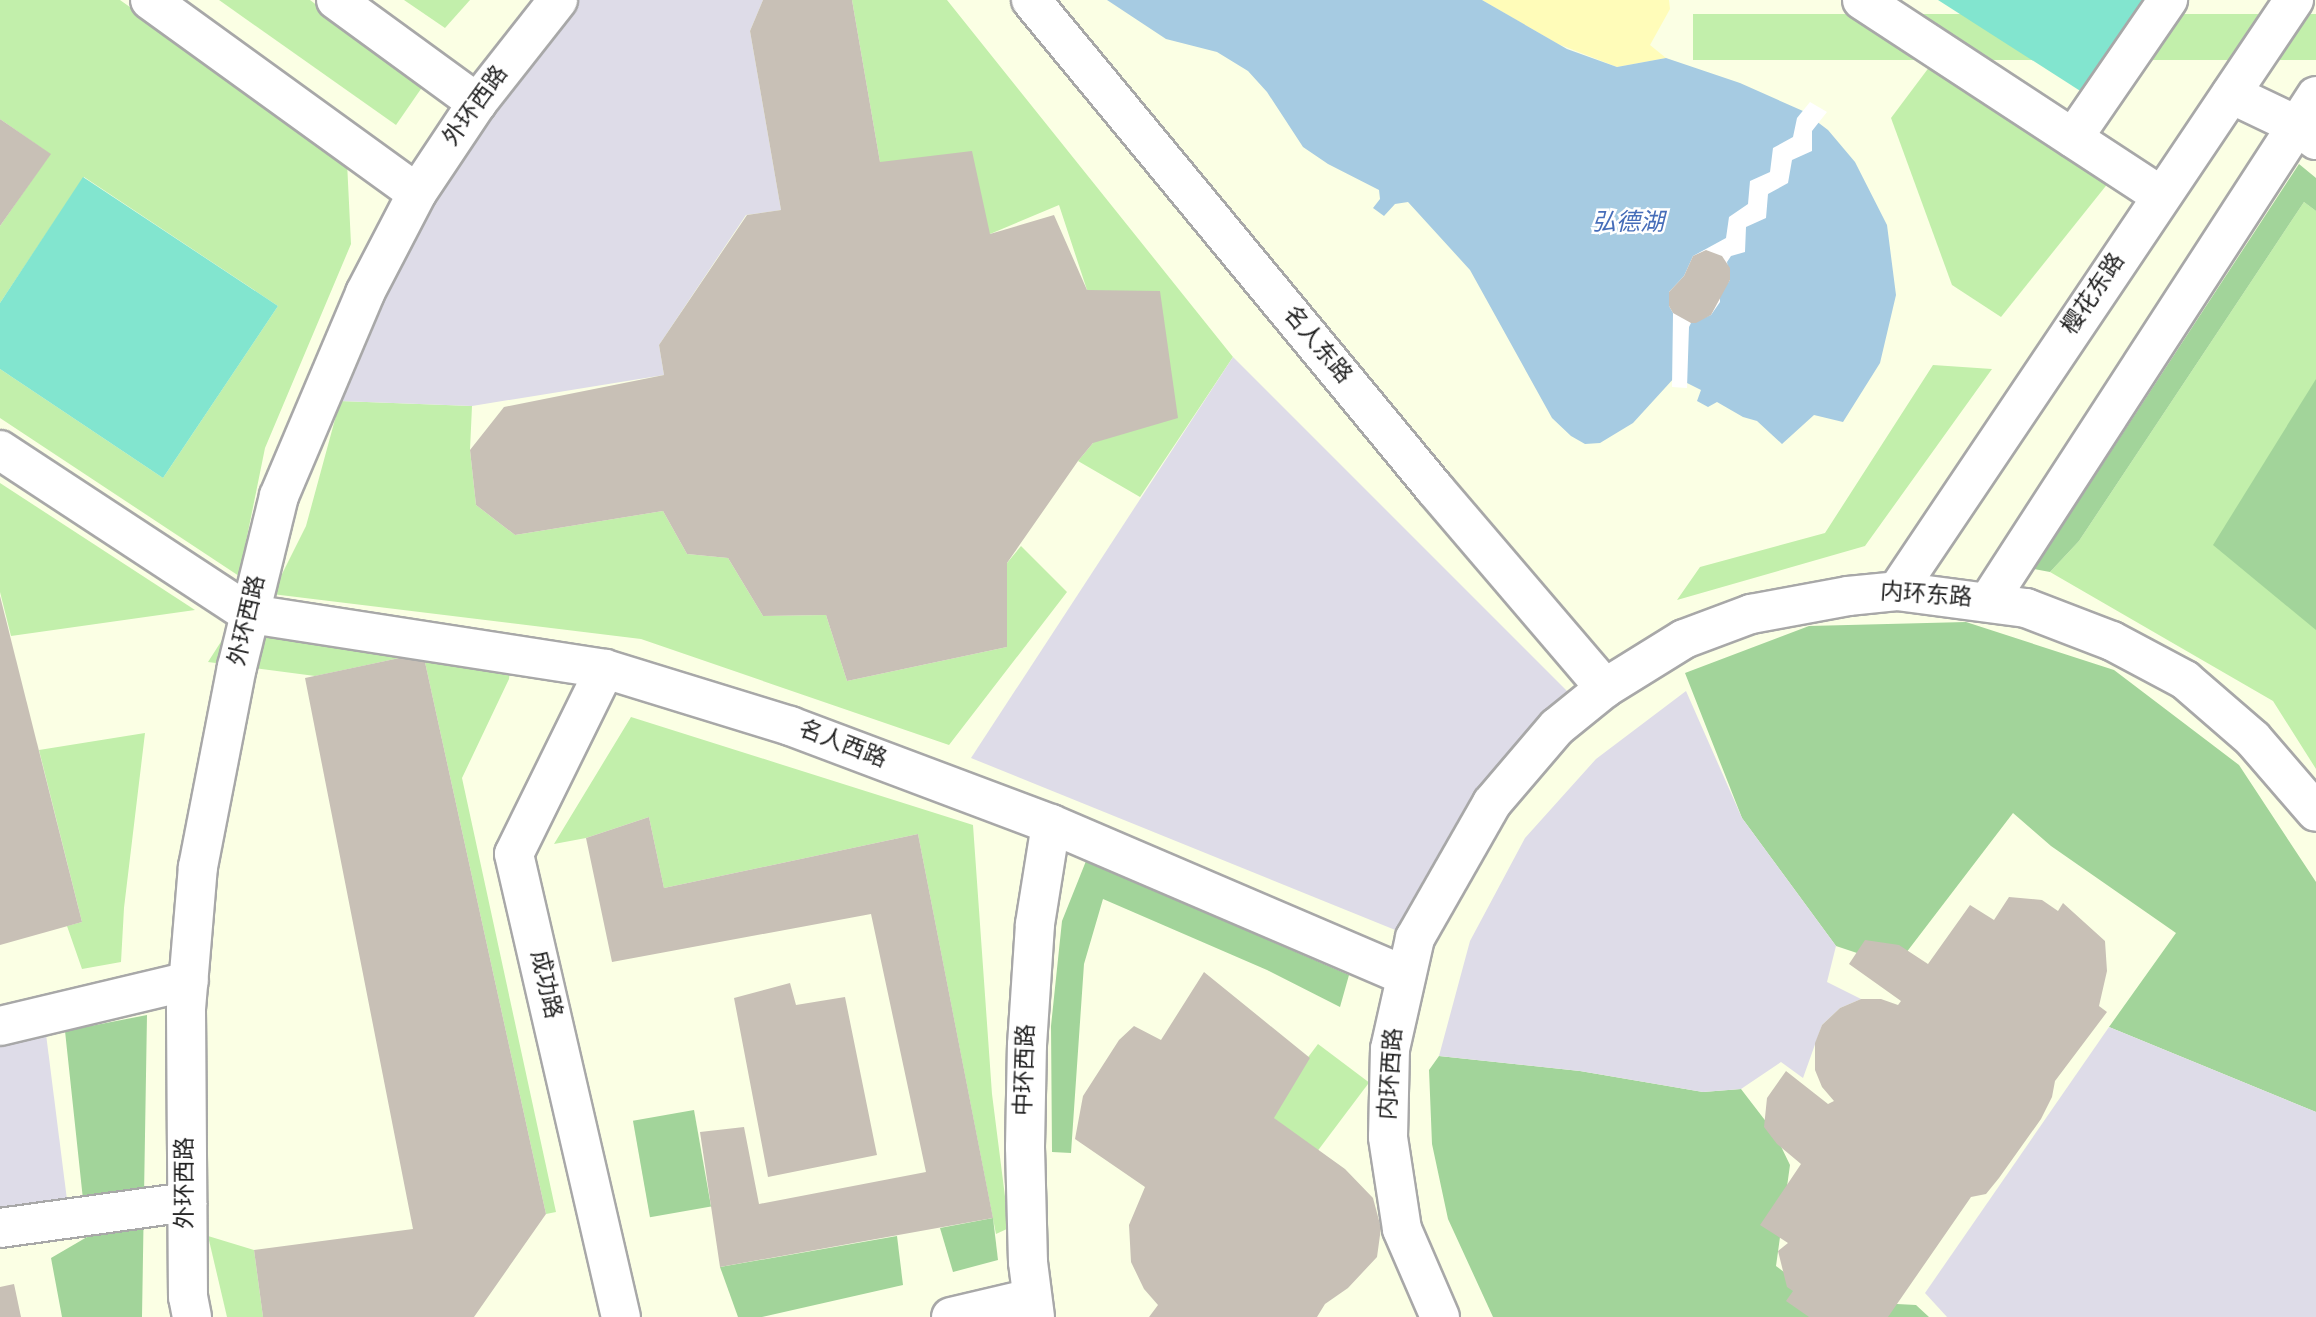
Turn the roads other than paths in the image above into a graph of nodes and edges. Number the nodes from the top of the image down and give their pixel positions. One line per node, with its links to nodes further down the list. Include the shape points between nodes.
1 (150, 0): 12 (street)
2 (336, 0): 9 (street)
3 (558, 0): 9 (street, 外环西路)
4 (1031, 0): 19 (street, 名人东路)
5 (1862, 0): 11 (street)
6 (2168, 0): 11 (street)
7 (2294, 0): 8 (street, 樱花东路)
8 (2231, 94): 10 (street); 13 (street, 樱花东路)
9 (477, 103): 12 (street, 外环西路)
10 (2309, 120): 16 (street)
11 (2073, 138): 13 (street)
12 (417, 193): 17 (street, 外环西路, via 365,293 279,496)
13 (2162, 196): 15 (street, 樱花东路)
14 (0, 450): 17 (street)
15 (1897, 591): 16 (street, 内环东路); 19 (street, 内环东路, via 1751,614 1684,639)
16 (1988, 602): 21 (street, 内环东路, via 2026,608 2112,641 2185,680 2253,739)
17 (250, 614): 18 (street, 名人西路); 24 (street, 外环西路, via 198,867)
18 (605, 669): 22 (street, 名人西路, via 790,726); 31 (street, 成功路, via 514,854)
19 (1605, 688): 20 (street, 内环东路, via 1557,727)
20 (1492, 803): 23 (street, 内环西路, via 1415,938)
21 (2316, 812)
22 (1051, 824): 23 (street, 名人西路); 28 (street, 中环西路, via 1035,924 1027,1045 1025,1147)
23 (1406, 976): 29 (street, 内环西路, via 1390,1049 1388,1137 1402,1229)
24 (189, 981): 25 (street); 26 (street, 外环西路)
25 (0, 1026)
26 (187, 1202): 27 (street); 30 (street, 外环西路)
27 (0, 1227)
28 (1033, 1308): 32 (street)
29 (1435, 1314)
30 (192, 1317)
31 (621, 1317)
32 (951, 1317)

